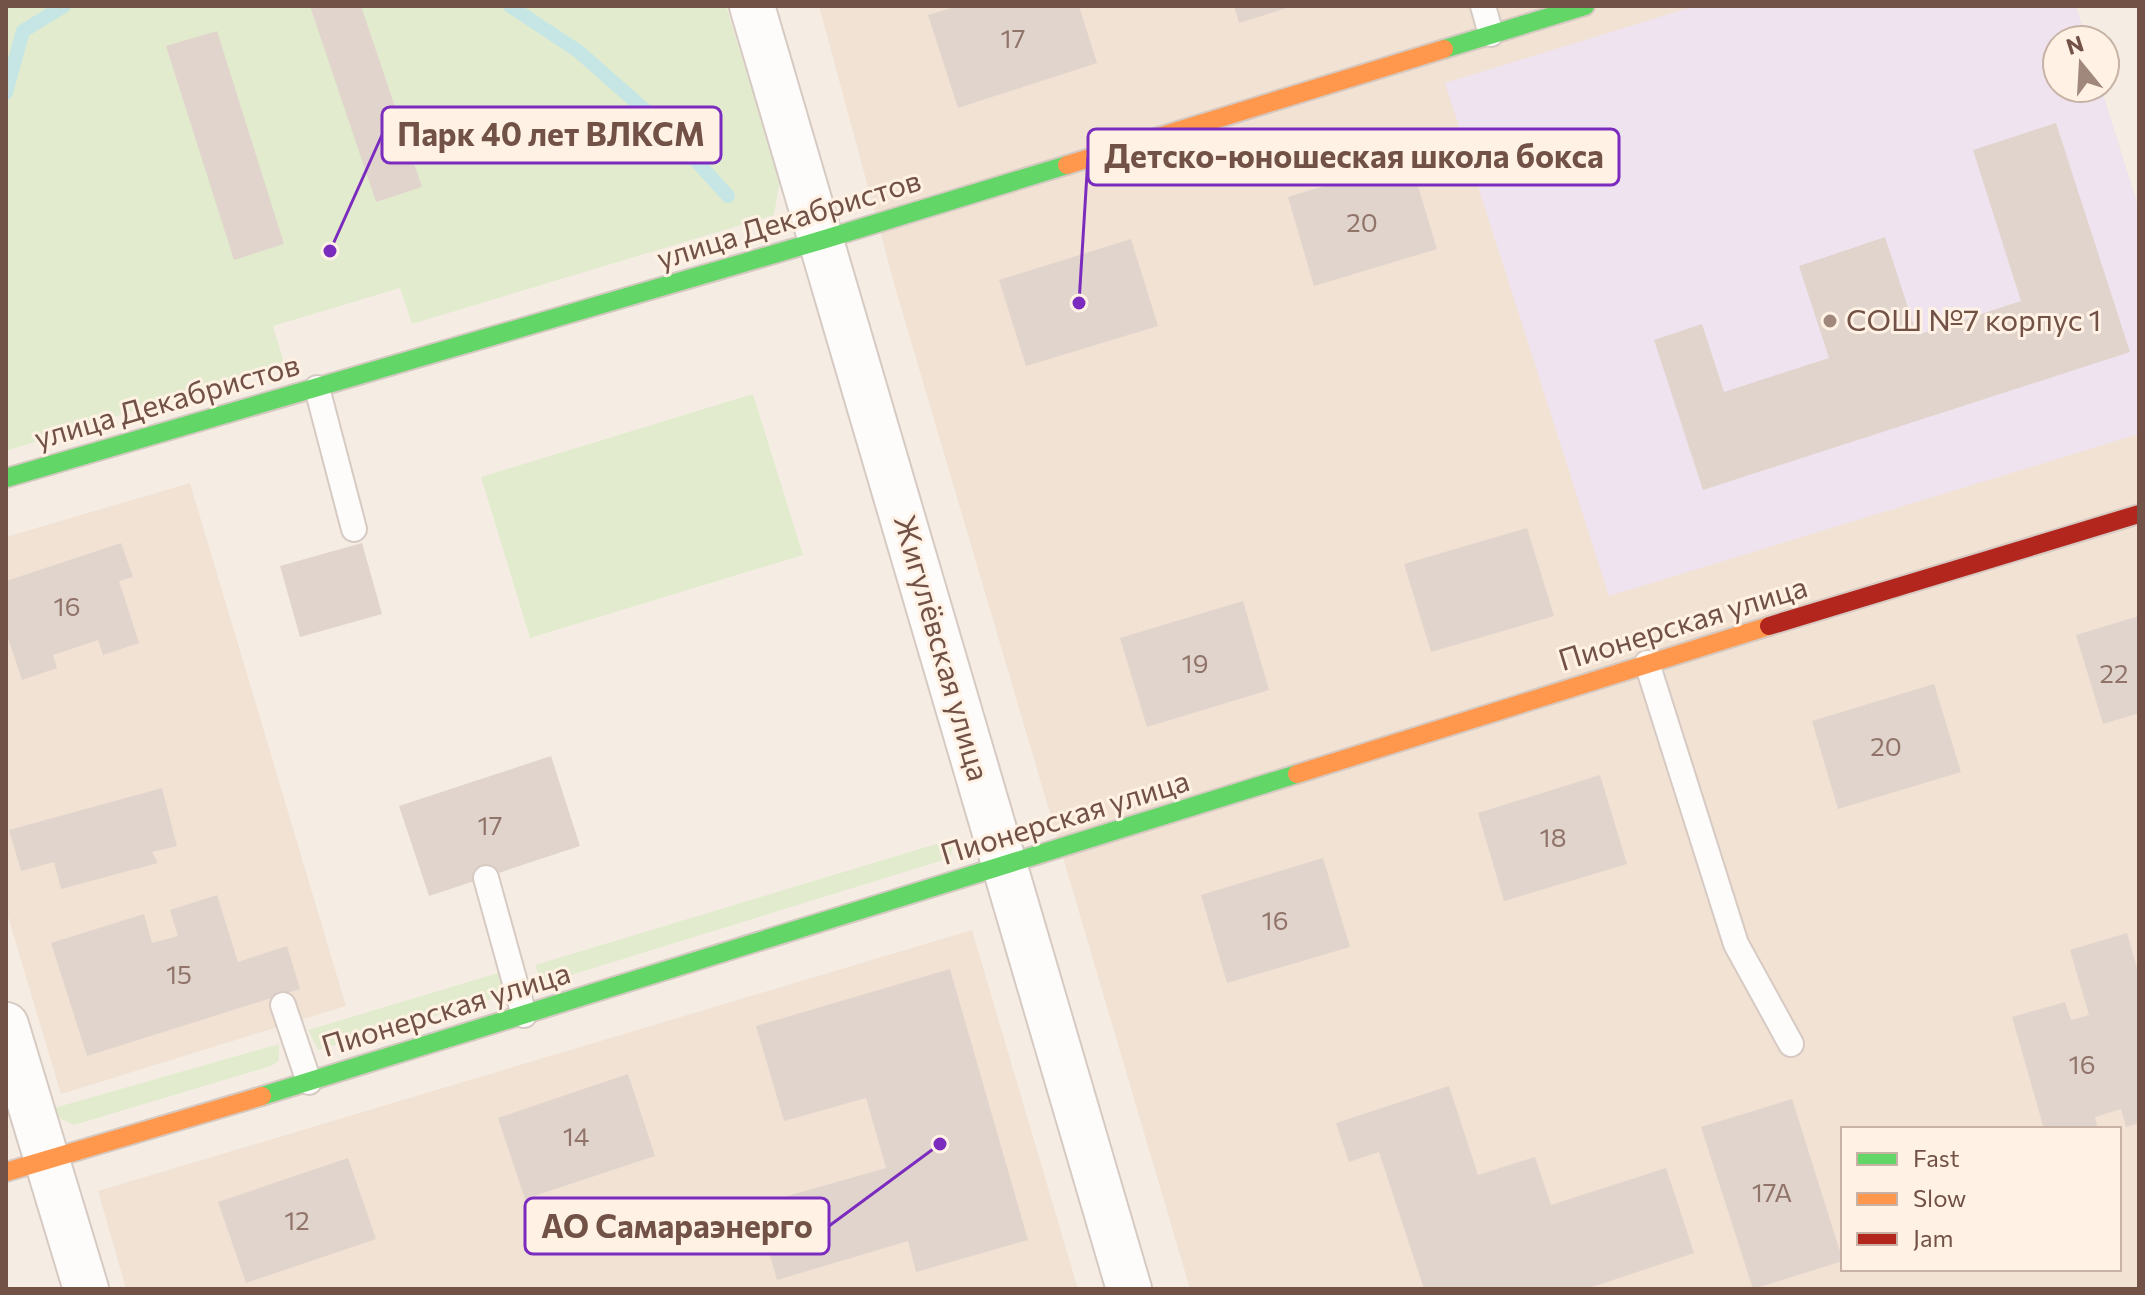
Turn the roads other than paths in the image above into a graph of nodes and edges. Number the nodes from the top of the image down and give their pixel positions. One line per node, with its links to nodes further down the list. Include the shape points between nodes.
1 (752, 6): 5 (street, Жигулёвская улица)
2 (1483, 6): 4 (lane)
3 (1585, 6): 4 (street, улица Декабристов)
4 (1491, 34): 5 (street, улица Декабристов)
5 (822, 240): 6 (street, улица Декабристов); 11 (street, Жигулёвская улица)
6 (317, 388): 7 (street, улица Декабристов); 9 (lane)
7 (6, 478)
8 (2139, 514): 10 (street, Пионерская улица)
9 (354, 529)
10 (1647, 663): 11 (street, Пионерская улица); 16 (lane, via 1736,944)
11 (1004, 867): 14 (street, Пионерская улица); 21 (street, Жигулёвская улица)
12 (486, 878): 14 (lane)
13 (283, 1005): 17 (lane)
14 (524, 1015): 17 (street, Пионерская улица)
15 (6, 1025): 18 (street)
16 (1791, 1044)
17 (309, 1082): 18 (street, Пионерская улица)
18 (48, 1159): 19 (street, Пионерская улица); 20 (street)
19 (6, 1172)
20 (86, 1289)
21 (1129, 1289)

